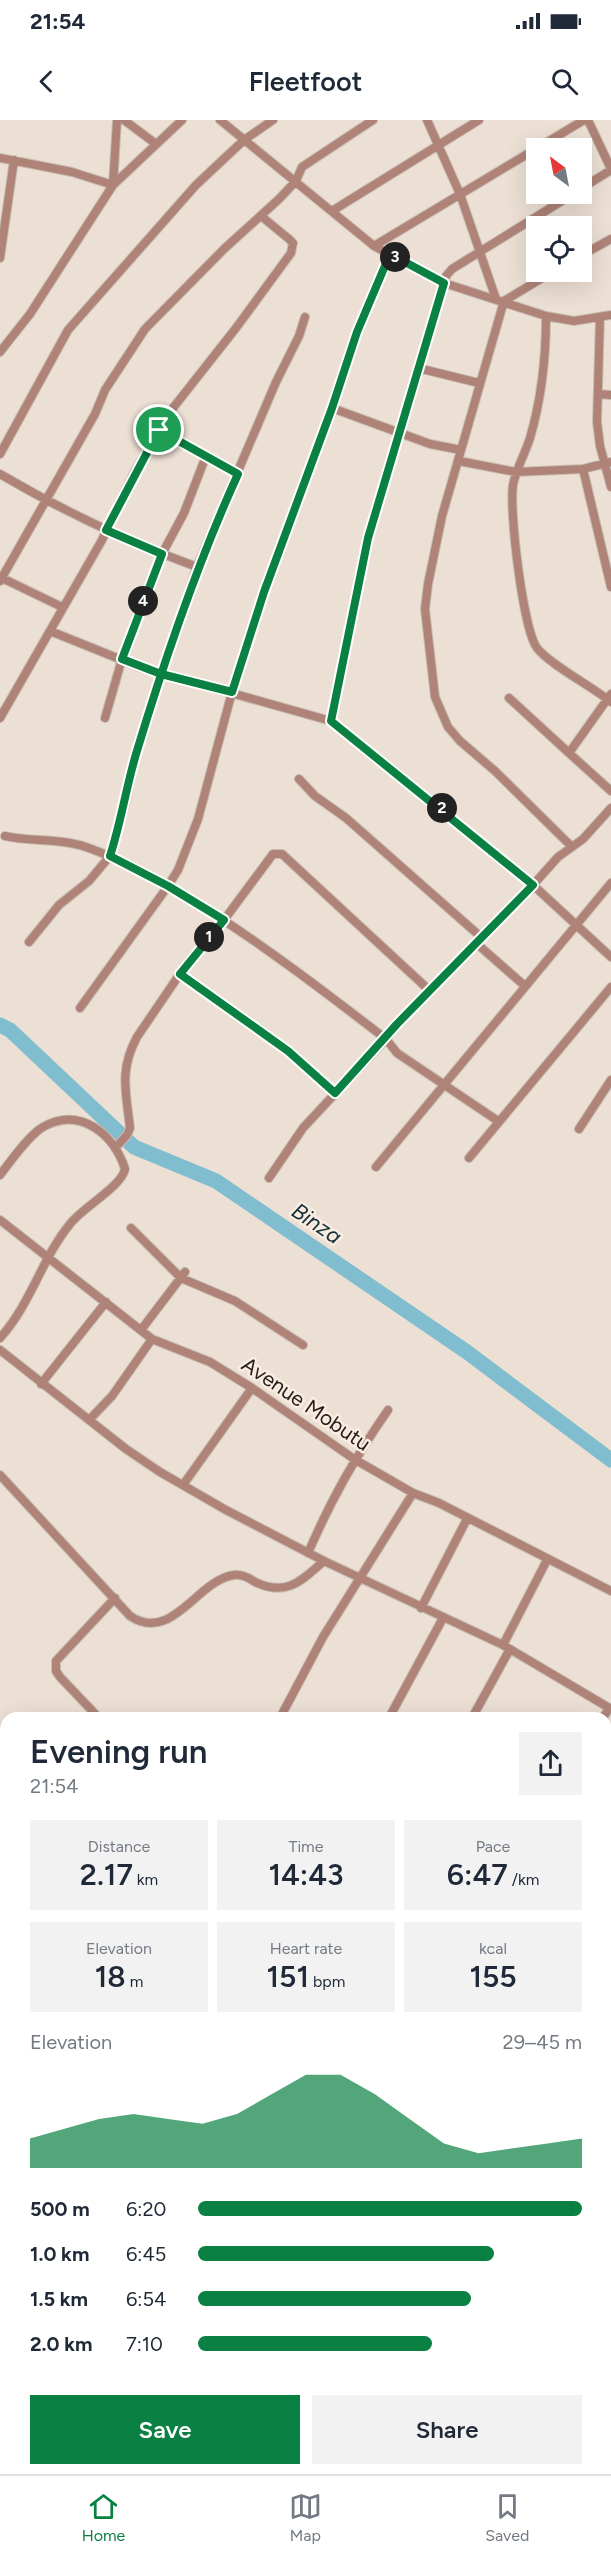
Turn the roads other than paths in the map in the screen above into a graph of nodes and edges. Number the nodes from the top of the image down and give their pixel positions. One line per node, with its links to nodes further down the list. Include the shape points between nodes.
1 (117, 120): 18 (street)
2 (124, 120): 11 (street)
3 (182, 120): 11 (street)
4 (220, 120): 10 (street)
5 (273, 120): 10 (street)
6 (373, 120): 16 (street, via 302,166)
7 (427, 120): 12 (street)
8 (479, 120): 12 (street)
9 (586, 120): 15 (street); 19 (street)
10 (244, 140): 16 (street); 45 (street, via 196,185 68,330)
11 (156, 144): 18 (street)
12 (439, 145): 19 (street); 21 (street)
13 (0, 158): 14 (street)
14 (14, 160): 18 (street); 28 (street)
15 (611, 170): 17 (street)
16 (296, 181): 21 (street); 22 (street)
17 (592, 182)
18 (113, 185): 36 (street, via 30,315)
19 (459, 194): 24 (street); 26 (street)
20 (557, 204): 26 (street)
21 (332, 211): 24 (street)
22 (261, 216): 42 (street, via 293,243 291,254); 54 (street, via 145,329 105,390)
23 (611, 239): 25 (street)
24 (374, 246): 27 (street)
25 (592, 249)
26 (479, 252): 30 (street, via 449,272); 31 (street)
27 (390, 254): 30 (street); 41 (street, via 357,332)
28 (0, 258)
29 (533, 282): 31 (street)
30 (444, 283): 31 (street); 37 (street)
31 (500, 300): 34 (street); 38 (street)
32 (611, 315): 35 (street)
33 (305, 316): 52 (street)
34 (546, 316): 35 (street, via 574,321); 50 (street, via 543,388)
35 (600, 317): 39 (street)
36 (0, 352)
37 (418, 368): 38 (street); 43 (street)
38 (479, 383): 44 (street)
39 (599, 394): 40 (street); 48 (street, via 597,422)
40 (611, 395)
41 (332, 408): 43 (street); 64 (street, via 264,592)
42 (159, 430): 46 (street); 55 (street)
43 (400, 434): 44 (street); 69 (street, via 361,565)
44 (461, 450): 47 (street)
45 (0, 454)
46 (206, 456): 52 (street); 56 (street, via 184,513)
47 (459, 460): 50 (street); 75 (street, via 442,516 425,609 435,698 448,727 460,741)
48 (607, 463): 49 (street); 53 (street)
49 (583, 469): 50 (street); 59 (street)
50 (516, 472): 66 (street, via 512,507 521,585 534,643 544,655)
51 (0, 474): 54 (street)
52 (238, 474): 57 (street)
53 (611, 487)
54 (46, 501): 55 (street); 58 (street)
55 (106, 530): 56 (street); 60 (street)
56 (162, 554): 57 (street); 62 (street)
57 (197, 567): 63 (street)
58 (1, 579): 60 (street)
59 (611, 587)
60 (62, 607): 61 (street)
61 (50, 631): 62 (street); 67 (street)
62 (122, 659): 63 (street); 68 (street)
63 (161, 674): 64 (street); 76 (street)
64 (232, 692): 69 (street); 79 (street, via 198,819)
65 (509, 698): 70 (street)
66 (610, 698): 70 (street)
67 (0, 718)
68 (105, 718)
69 (331, 721): 78 (street)
70 (569, 753): 72 (street)
71 (299, 779): 82 (street)
72 (611, 791)
73 (611, 808): 75 (street, via 583,839)
74 (5, 836): 76 (street, via 68,842)
75 (571, 846): 78 (street)
76 (110, 856): 79 (street); 83 (street, via 90,881 59,905)
77 (611, 883): 81 (street)
78 (533, 885): 81 (street); 82 (street)
79 (168, 886): 80 (street); 89 (street)
80 (224, 920): 85 (street); 88 (street, via 270,857 279,853); 90 (street, via 282,958)
81 (575, 925): 84 (street); 86 (street)
82 (479, 940): 86 (street); 88 (street)
83 (29, 942)
84 (611, 957)
85 (180, 974): 93 (street, via 288,1051); 96 (street, via 137,1037 126,1062 124,1086 130,1128)
86 (525, 986): 92 (street)
87 (611, 987): 94 (street)
88 (429, 990): 90 (street)
89 (80, 1008)
90 (386, 1039): 92 (street, via 398,1053); 93 (street)
91 (611, 1080): 95 (street)
92 (446, 1084): 94 (street); 98 (street)
93 (335, 1093): 100 (street, via 303,1128)
94 (498, 1121): 97 (street)
95 (579, 1129)
96 (117, 1147): 99 (street, via 96,1126 74,1121 51,1123 34,1135); 103 (street, via 124,1172 69,1225)
97 (470, 1158)
98 (376, 1167)
99 (0, 1175)
100 (269, 1178)
101 (0, 1220): 103 (street, Avenue Mobutu)
102 (131, 1228): 104 (street)
103 (50, 1258): 105 (street, Avenue Mobutu); 107 (street)
104 (183, 1275): 106 (street); 109 (street, via 235,1301)
105 (106, 1302): 106 (street, Avenue Mobutu); 111 (street)
106 (141, 1330): 108 (street, Avenue Mobutu)
107 (0, 1338)
108 (152, 1339): 112 (street, Avenue Mobutu, via 210,1362); 114 (street, via 112,1396)
109 (303, 1345)
110 (0, 1350): 111 (street)
111 (41, 1384): 114 (street)
112 (252, 1388): 115 (street, Avenue Mobutu); 117 (street)
113 (388, 1410): 115 (street)
114 (89, 1420): 117 (street)
115 (354, 1459): 118 (street, Avenue Mobutu); 120 (street)
116 (0, 1474): 125 (street)
117 (183, 1485): 120 (street)
118 (413, 1493): 119 (street, Avenue Mobutu); 123 (street)
119 (467, 1520): 121 (street, Avenue Mobutu); 126 (street)
120 (308, 1553): 122 (street)
121 (547, 1560): 124 (street, Avenue Mobutu); 128 (street)
122 (324, 1561): 123 (street); 125 (street, via 286,1588 266,1586 241,1575 226,1576 175,1614 156,1623 139,1622)
123 (360, 1578): 126 (street); 131 (street)
124 (611, 1591)
125 (115, 1598): 130 (street, via 56,1661 60,1677)
126 (421, 1608): 127 (street)
127 (442, 1618): 128 (street); 132 (street)
128 (507, 1647): 129 (street); 133 (street)
129 (610, 1708)
130 (93, 1712)
131 (283, 1712)
132 (392, 1712)
133 (475, 1712)

